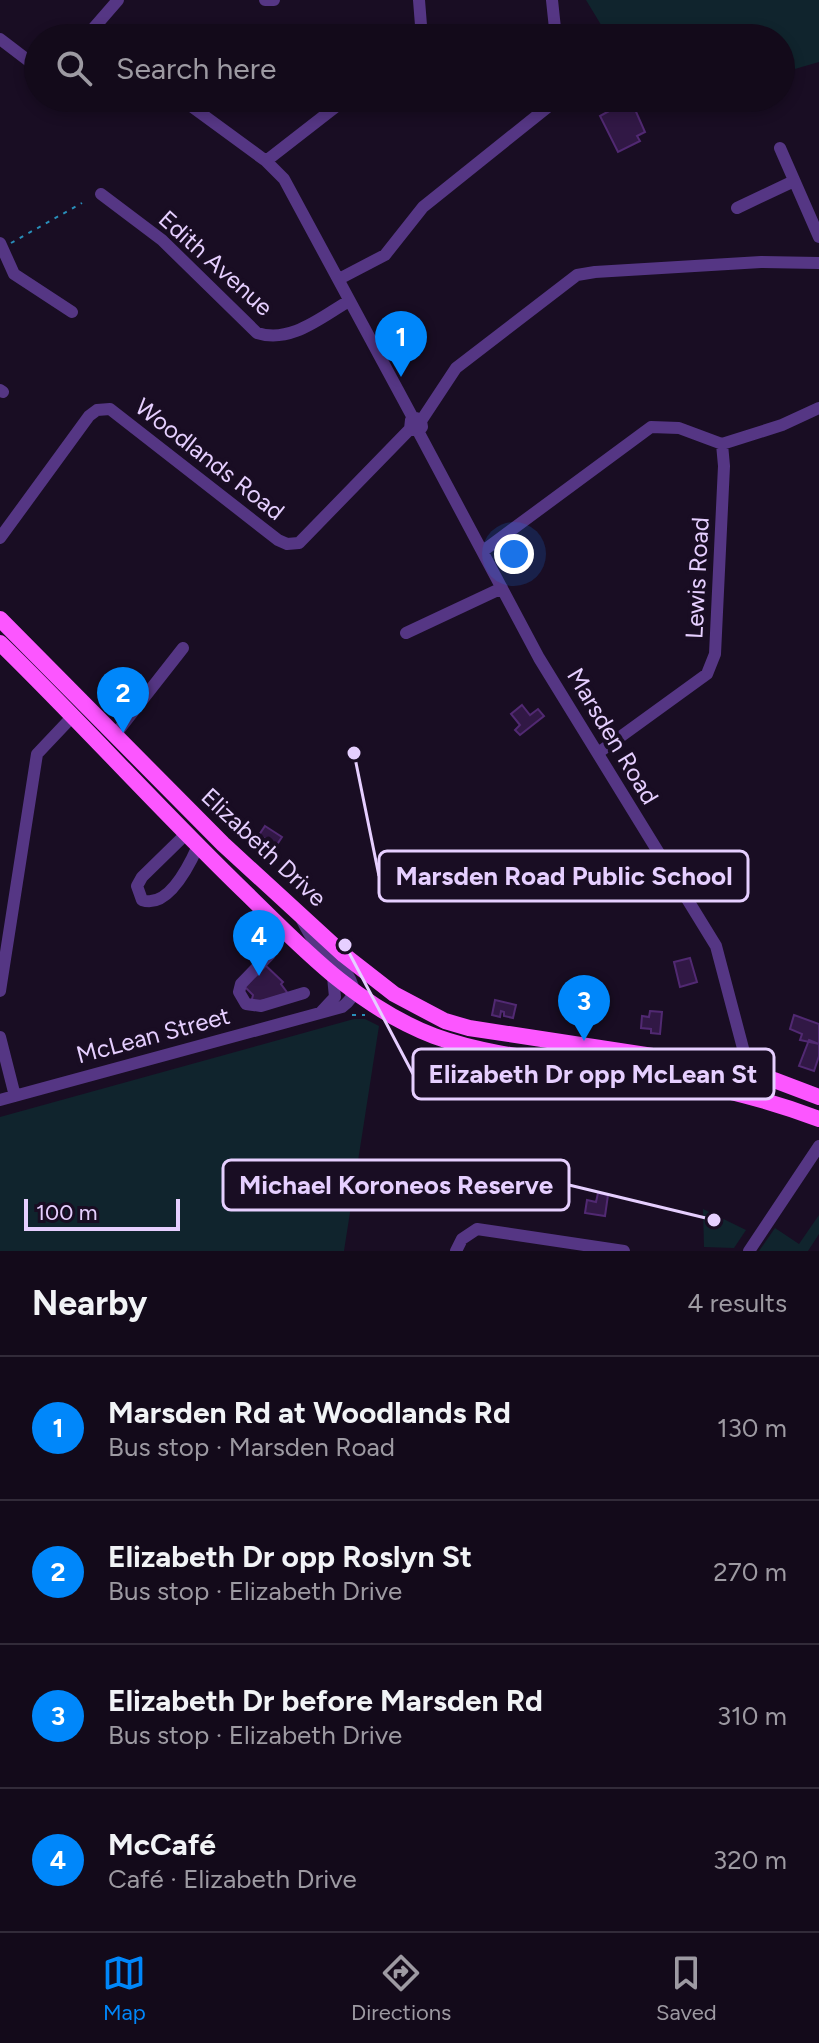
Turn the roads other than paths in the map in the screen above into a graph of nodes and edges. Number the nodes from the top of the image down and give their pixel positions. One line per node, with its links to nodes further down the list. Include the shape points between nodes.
1 (118, 0): 6 (street)
2 (265, 0): 3 (street)
3 (274, 0)
4 (419, 0): 7 (street)
5 (552, 0): 8 (street)
6 (98, 24)
7 (422, 24)
8 (555, 24)
9 (0, 39): 10 (street)
10 (24, 57)
11 (199, 112): 15 (street, Marsden Road)
12 (329, 112): 15 (street)
13 (542, 112): 22 (street, via 423,207 385,255)
14 (780, 148): 16 (street)
15 (266, 161): 22 (street, Marsden Road, via 290,186)
16 (794, 181): 18 (street); 19 (street)
17 (101, 194): 23 (street, Edith Avenue, via 162,240 257,333 272,338 291,334)
18 (737, 208)
19 (819, 237)
20 (3, 244): 24 (street, via 14,274)
21 (819, 263): 26 (street, Woodlands Road, via 746,262 577,275 456,368)
22 (339, 279): 23 (street, Marsden Road)
23 (349, 301): 26 (street, Marsden Road)
24 (72, 312)
25 (819, 408): 27 (street)
26 (416, 425): 28 (street, Woodlands Road, via 299,543 287,544 110,409 97,410); 29 (street, Marsden Road)
27 (722, 444): 29 (street, via 679,428 651,427); 37 (street, Lewis Road, via 712,668)
28 (0, 538)
29 (483, 551): 30 (street, Marsden Road)
30 (502, 588): 32 (street); 37 (street, Marsden Road)
31 (0, 619): 36 (main road, Elizabeth Drive)
32 (406, 633)
33 (0, 643): 35 (main road, Elizabeth Drive)
34 (183, 648): 36 (street)
35 (72, 717): 38 (main road, Elizabeth Drive); 42 (street, via 37,754)
36 (114, 736): 39 (main road, Elizabeth Drive)
37 (598, 753): 47 (street, Marsden Road, via 716,946 744,1052)
38 (192, 840): 38 (street, via 177,882 160,900 142,900 137,886 142,877); 41 (main road, Elizabeth Drive)
39 (298, 914): 43 (street, via 313,941 349,975); 47 (main road, Elizabeth Drive, via 369,976 445,1021 496,1034)
40 (270, 954): 44 (street, via 241,984 246,1004 261,1006)
41 (333, 977): 43 (main road, Elizabeth Drive); 45 (street, via 335,997)
42 (0, 991)
43 (352, 992): 45 (street, McLean Street, via 349,1003); 49 (main road, Elizabeth Drive, via 412,1027 463,1045)
44 (304, 993)
45 (319, 1013): 50 (street, McLean Street)
46 (0, 1037): 50 (street)
47 (744, 1072): 48 (main road, Elizabeth Drive); 49 (main road)
48 (787, 1085): 51 (main road, Elizabeth Drive); 53 (main road, via 792,1094)
49 (741, 1093): 54 (main road, Elizabeth Drive)
50 (15, 1096): 52 (street, McLean Street)
51 (819, 1097)
52 (0, 1100)
53 (819, 1106)
54 (819, 1119)
55 (819, 1146): 58 (street)
56 (456, 1251): 57 (street, via 469,1232 488,1229)
57 (624, 1251)
58 (749, 1251)

